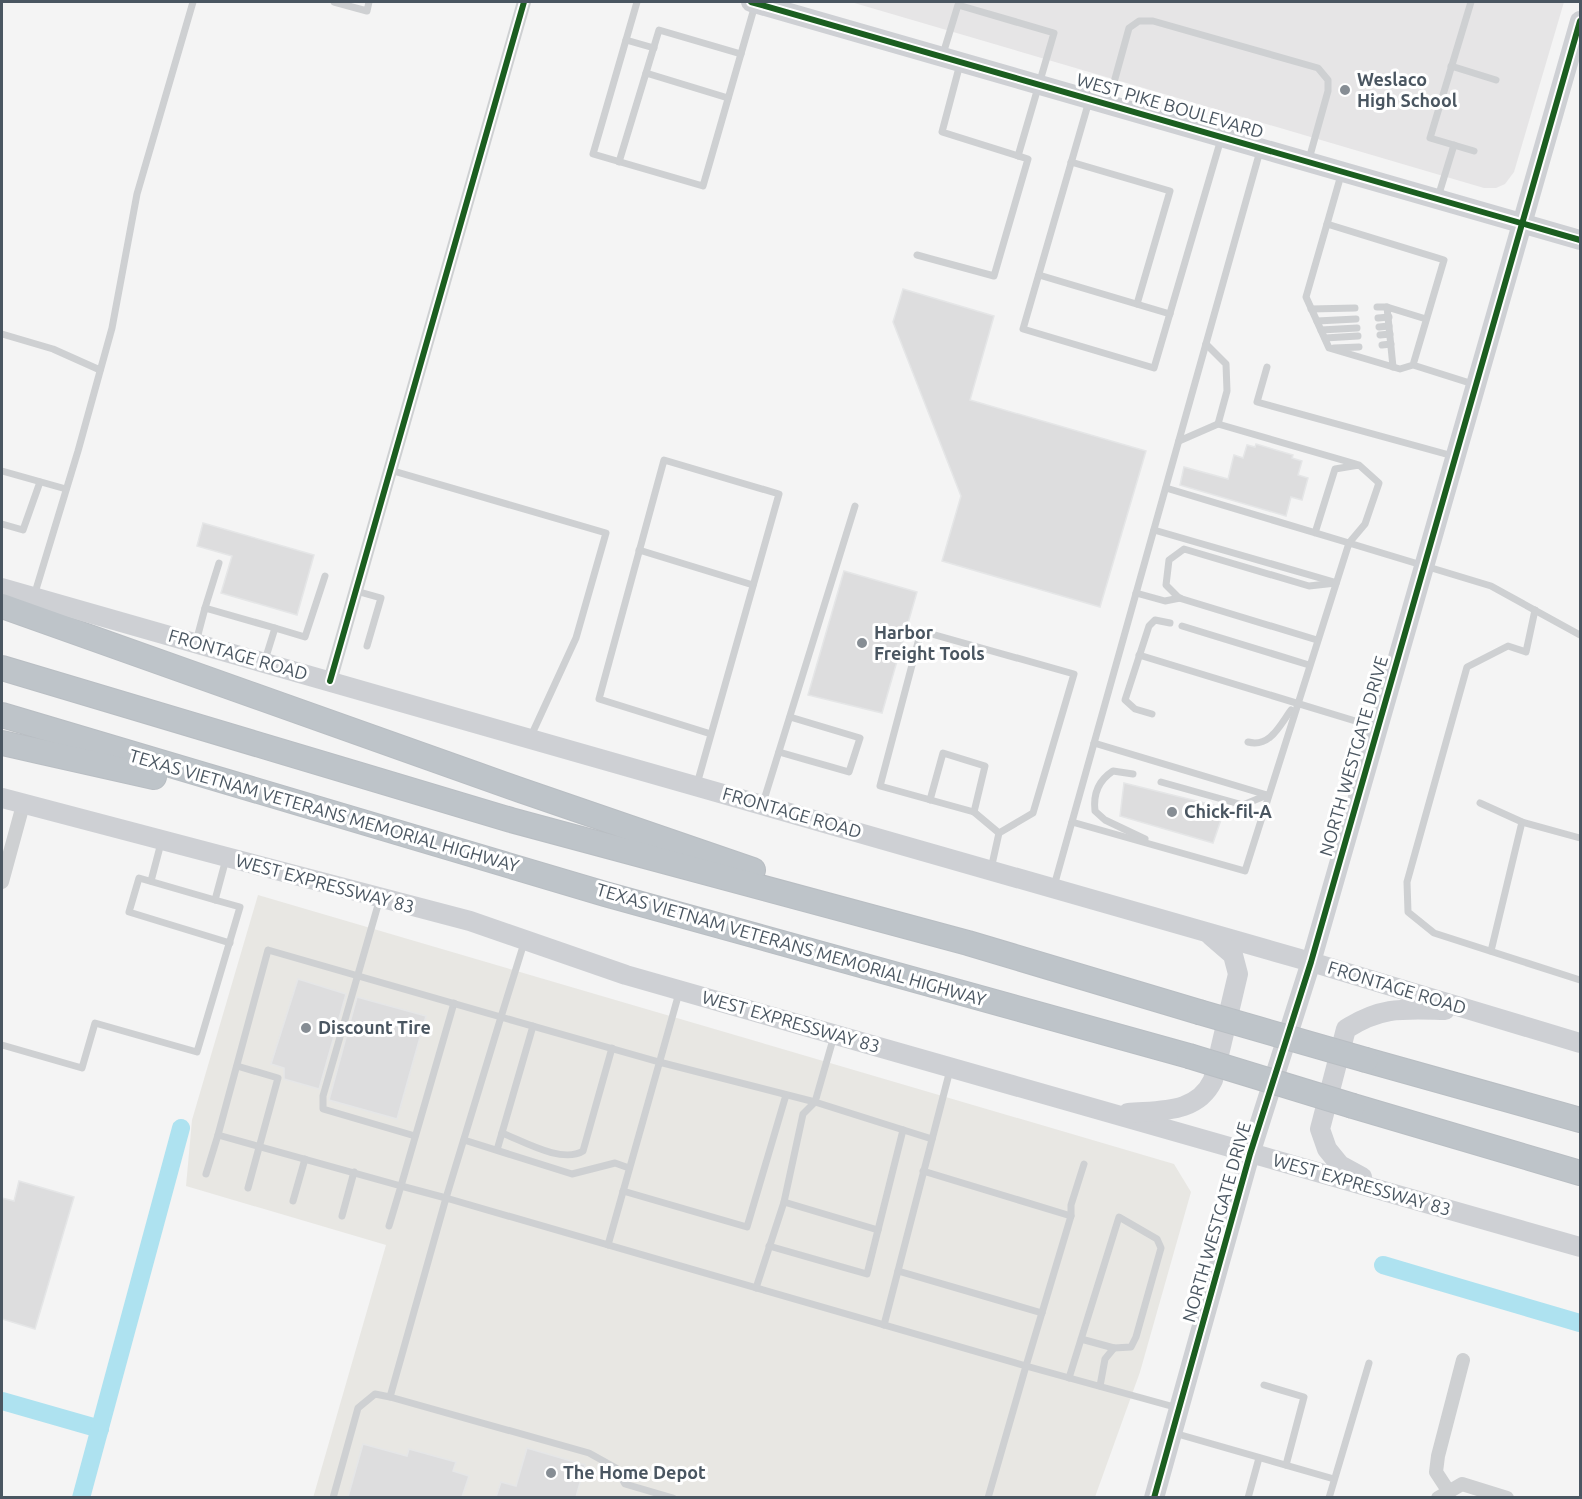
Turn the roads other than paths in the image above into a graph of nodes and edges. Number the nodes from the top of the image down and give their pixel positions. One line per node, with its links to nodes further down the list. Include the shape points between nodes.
1 (193, 2): 58 (lane, via 137,194 112,328)
2 (334, 2): 3 (lane, via 367,11)
3 (369, 2)
4 (524, 2): 64 (street)
5 (637, 2): 9 (lane)
6 (754, 2): 11 (lane); 12 (main road, WEST PIKE BOULEVARD)
7 (1471, 2): 13 (lane)
8 (1581, 21): 29 (main road, NORTH WESTGATE DRIVE)
9 (626, 40): 10 (lane); 25 (lane, via 593,154)
10 (654, 48): 11 (lane, via 659,30); 14 (lane)
11 (741, 54): 17 (lane)
12 (952, 59): 16 (main road, WEST PIKE BOULEVARD); 16 (lane, via 958,5 1054,33); 23 (lane, via 942,132)
13 (1451, 66): 15 (lane); 20 (lane, via 1430,138)
14 (646, 73): 17 (lane); 25 (lane)
15 (1496, 80)
16 (1039, 84): 18 (main road, WEST PIKE BOULEVARD); 23 (lane)
17 (728, 98): 25 (lane, via 703,186)
18 (1099, 101): 19 (main road, WEST PIKE BOULEVARD); 24 (lane, via 1129,28 1139,21 1153,21 1318,68 1328,80 1328,91); 26 (lane)
19 (1222, 136): 21 (main road, WEST PIKE BOULEVARD); 39 (lane)
20 (1454, 145): 22 (lane); 28 (lane)
21 (1261, 148): 24 (main road, WEST PIKE BOULEVARD); 50 (lane)
22 (1474, 151)
23 (1018, 156): 32 (lane, via 1028,159 994,276)
24 (1308, 161): 27 (main road, WEST PIKE BOULEVARD)
25 (619, 162)
26 (1071, 162): 33 (lane); 34 (lane, via 1170,191)
27 (1342, 171): 28 (main road, WEST PIKE BOULEVARD); 30 (lane)
28 (1438, 198): 29 (main road, WEST PIKE BOULEVARD)
29 (1521, 222): 31 (main road, WEST PIKE BOULEVARD); 59 (main road, NORTH WESTGATE DRIVE)
30 (1327, 224): 38 (lane, via 1306,297); 43 (lane, via 1444,260)
31 (1581, 240)
32 (917, 255)
33 (1039, 275): 34 (lane); 39 (lane, via 1023,329 1154,368)
34 (1137, 304): 39 (lane)
35 (1388, 307): 37 (lane); 40 (lane); 43 (lane)
36 (1355, 308): 38 (lane)
37 (1377, 308)
38 (1311, 309): 44 (lane)
39 (1170, 314)
40 (1389, 317): 41 (lane); 45 (lane)
41 (1378, 318)
42 (1356, 319): 44 (lane)
43 (1426, 319): 55 (lane)
44 (1317, 321): 49 (lane)
45 (1390, 330): 46 (lane); 51 (lane)
46 (1379, 331)
47 (1358, 332): 49 (lane)
48 (2, 334): 58 (lane, via 53,349)
49 (1323, 334): 54 (lane)
50 (1206, 344): 60 (lane, via 1226,364 1227,391); 61 (lane)
51 (1391, 344): 52 (lane); 56 (lane)
52 (1382, 345)
53 (1359, 346): 54 (lane)
54 (1329, 348): 56 (lane)
55 (1413, 365): 56 (lane); 59 (lane)
56 (1393, 367)
57 (1267, 368): 62 (lane, via 1257,402)
58 (100, 370): 68 (lane)
59 (1475, 385): 62 (main road, NORTH WESTGATE DRIVE)
60 (1218, 424): 61 (lane); 63 (lane)
61 (1179, 441): 67 (lane)
62 (1455, 456): 76 (main road, NORTH WESTGATE DRIVE)
63 (1359, 465): 72 (lane, via 1335,469); 73 (lane, via 1379,483 1365,524)
64 (390, 470): 81 (street); 106 (lane, via 606,533 576,638)
65 (2, 471): 66 (lane)
66 (40, 482): 68 (lane); 70 (lane, via 23,530)
67 (1166, 488): 71 (lane); 72 (lane)
68 (66, 489): 83 (lane)
69 (855, 506): 103 (lane)
70 (2, 524)
71 (1154, 530): 78 (lane); 82 (lane)
72 (1315, 533): 73 (lane)
73 (1349, 543): 76 (lane); 78 (lane)
74 (639, 550): 79 (lane); 79 (lane, via 664,460 779,494); 105 (lane, via 599,699)
75 (219, 564): 86 (lane)
76 (1424, 565): 87 (lane, via 1491,586); 104 (main road, NORTH WESTGATE DRIVE)
77 (325, 576): 90 (lane, via 305,637)
78 (1336, 583): 84 (lane, via 1309,586 1184,549 1169,560 1166,585); 92 (lane)
79 (753, 585): 105 (lane)
80 (2, 588): 83 (main road, FRONTAGE ROAD)
81 (356, 591): 94 (lane, via 381,597); 99 (street)
82 (1136, 593): 84 (lane, via 1166,601); 109 (lane)
83 (34, 596): 93 (main road, FRONTAGE ROAD)
84 (1180, 598): 92 (lane)
85 (2, 606): 138 (highway, via 520,790)
86 (205, 608): 90 (lane); 93 (lane)
87 (1535, 610): 91 (lane); 139 (lane, via 1526,652 1508,646 1467,667 1407,882 1408,912 1434,933)
88 (1170, 623): 95 (lane, via 1155,620 1149,626)
89 (1182, 626): 97 (lane)
90 (275, 628): 96 (lane)
91 (1581, 634)
92 (1317, 640): 97 (lane)
93 (196, 642): 96 (main road, FRONTAGE ROAD)
94 (367, 646)
95 (1139, 655): 100 (lane); 101 (lane, via 1125,699 1135,709)
96 (264, 662): 99 (main road, FRONTAGE ROAD)
97 (1309, 665): 100 (lane)
98 (2, 668): 138 (highway, via 511,820)
99 (330, 681): 106 (main road, FRONTAGE ROAD)
100 (1296, 703): 104 (lane); 107 (lane, via 1266,742); 114 (lane)
101 (1152, 714)
102 (2, 715): 121 (highway, TEXAS VIETNAM VETERANS MEMORIAL HIGHWAY)
103 (790, 717): 110 (lane); 110 (lane, via 860,738 849,772)
104 (1378, 728): 140 (main road, NORTH WESTGATE DRIVE)
105 (711, 734): 113 (lane)
106 (530, 738): 113 (main road, FRONTAGE ROAD)
107 (1248, 742)
108 (2, 743): 121 (highway)
109 (1094, 743): 114 (lane); 122 (lane)
110 (779, 752): 119 (lane)
111 (1133, 774): 127 (lane, via 1113,771 1102,779 1095,810 1104,820)
112 (1161, 782): 114 (lane, via 1243,805)
113 (696, 786): 119 (main road, FRONTAGE ROAD)
114 (1267, 795): 127 (lane, via 1245,871)
115 (2, 798): 118 (main road, WEST EXPRESSWAY 83)
116 (930, 800): 120 (lane); 120 (lane, via 943,753 985,766); 124 (lane, via 880,786 921,631 1074,674 1033,813)
117 (1480, 803): 123 (lane)
118 (23, 805): 126 (main road, WEST EXPRESSWAY 83); 131 (street)
119 (762, 805): 129 (main road, FRONTAGE ROAD)
120 (974, 812): 124 (lane)
121 (344, 819): 173 (highway, TEXAS VIETNAM VETERANS MEMORIAL HIGHWAY, bridge, via 1189,1056)
122 (1072, 822): 127 (lane); 132 (lane)
123 (1522, 822): 125 (lane); 139 (lane)
124 (999, 833): 129 (lane)
125 (1581, 838)
126 (161, 841): 128 (main road, WEST EXPRESSWAY 83); 130 (lane)
127 (1165, 848)
128 (226, 858): 133 (main road, WEST EXPRESSWAY 83); 134 (lane)
129 (991, 871): 132 (main road, FRONTAGE ROAD)
130 (151, 881): 134 (lane); 137 (lane, via 139,878 129,912)
131 (2, 882)
132 (1054, 888): 135 (main road, FRONTAGE ROAD)
133 (380, 898): 136 (main road, WEST EXPRESSWAY 83, via 470,921); 141 (lane)
134 (215, 900): 137 (lane, via 240,907)
135 (1201, 931): 140 (main road, FRONTAGE ROAD); 157 (main road, via 1217,939 1233,955 1238,974 1207,1094 1182,1108)
136 (525, 941): 143 (main road, WEST EXPRESSWAY 83); 146 (lane)
137 (230, 943): 150 (lane, via 197,1052 95,1023 82,1068)
138 (968, 943): 158 (highway, bridge)
139 (1491, 951): 142 (lane)
140 (1311, 962): 145 (main road, FRONTAGE ROAD); 167 (main road, NORTH WESTGATE DRIVE)
141 (358, 974): 144 (lane); 153 (lane, via 268,950); 162 (lane, via 323,1096 323,1109)
142 (1581, 980)
143 (680, 991): 148 (main road, WEST EXPRESSWAY 83); 152 (lane)
144 (454, 1002): 146 (lane); 162 (lane)
145 (1471, 1010): 149 (main road, FRONTAGE ROAD); 178 (main road, via 1397,1009 1367,1015 1346,1029 1320,1129 1327,1149 1340,1165)
146 (501, 1017): 147 (lane); 164 (lane)
147 (533, 1026): 151 (lane); 160 (lane)
148 (834, 1034): 154 (main road, WEST EXPRESSWAY 83); 156 (lane)
149 (1581, 1043)
150 (2, 1045)
151 (612, 1048): 152 (lane); 160 (lane, via 583,1151 562,1154)
152 (659, 1062): 155 (lane); 170 (lane)
153 (237, 1066): 161 (lane); 165 (lane, via 278,1078)
154 (951, 1067): 157 (main road, WEST EXPRESSWAY 83); 163 (lane)
155 (786, 1095): 156 (lane); 177 (lane, via 747,1227)
156 (814, 1102): 159 (lane); 181 (lane, via 803,1114)
157 (1116, 1114): 167 (main road, WEST EXPRESSWAY 83)
158 (1581, 1120)
159 (903, 1130): 163 (lane); 185 (lane)
160 (502, 1133): 166 (lane)
161 (218, 1135): 165 (lane); 174 (lane)
162 (415, 1136): 175 (lane)
163 (932, 1139): 171 (lane)
164 (464, 1140): 166 (lane); 179 (lane)
165 (259, 1146): 168 (lane); 176 (lane)
166 (497, 1150): 170 (lane, via 572,1174 615,1163)
167 (1250, 1155): 178 (main road, WEST EXPRESSWAY 83); 202 (main road, NORTH WESTGATE DRIVE)
168 (305, 1159): 172 (lane); 180 (lane)
169 (1084, 1164): 183 (lane)
170 (629, 1168): 177 (lane)
171 (923, 1171): 183 (lane); 189 (lane)
172 (354, 1172): 175 (lane); 182 (lane)
173 (1581, 1173)
174 (206, 1174)
175 (401, 1186): 179 (lane); 184 (lane)
176 (248, 1188)
177 (623, 1191): 186 (lane)
178 (1386, 1191): 188 (main road, WEST EXPRESSWAY 83)
179 (446, 1198): 186 (lane); 201 (lane)
180 (293, 1201)
181 (783, 1202): 185 (lane); 187 (lane)
182 (342, 1216)
183 (1071, 1216): 191 (lane)
184 (389, 1226)
185 (878, 1230): 187 (lane, via 867,1274)
186 (608, 1245): 190 (lane)
187 (769, 1246): 190 (lane)
188 (1581, 1247)
189 (898, 1271): 191 (lane); 192 (lane)
190 (756, 1288): 192 (lane)
191 (1042, 1313): 197 (lane)
192 (884, 1325): 197 (lane)
193 (1081, 1339): 194 (lane); 194 (lane, via 1119,1217 1157,1239 1161,1248 1136,1337 1131,1347); 198 (lane)
194 (1114, 1348): 200 (lane, via 1105,1359)
195 (1462, 1360): 207 (street, via 1438,1456 1436,1472)
196 (1369, 1364): 206 (lane)
197 (1026, 1366): 198 (lane); 210 (lane)
198 (1070, 1378): 200 (lane)
199 (1264, 1385): 205 (lane, via 1304,1397)
200 (1100, 1386): 202 (lane)
201 (390, 1397): 208 (lane, via 375,1394 358,1408); 209 (lane, via 589,1453 616,1468 625,1484)
202 (1179, 1408): 203 (main road, NORTH WESTGATE DRIVE)
203 (1172, 1433): 204 (lane); 211 (main road, NORTH WESTGATE DRIVE)
204 (1259, 1458): 205 (lane); 212 (lane)
205 (1286, 1465): 206 (lane)
206 (1334, 1479): 213 (lane)
207 (1444, 1495): 214 (street, via 1462,1484)
208 (333, 1497)
209 (673, 1497)
210 (988, 1497)
211 (1154, 1497)
212 (1248, 1497)
213 (1329, 1497)
214 (1507, 1497)

